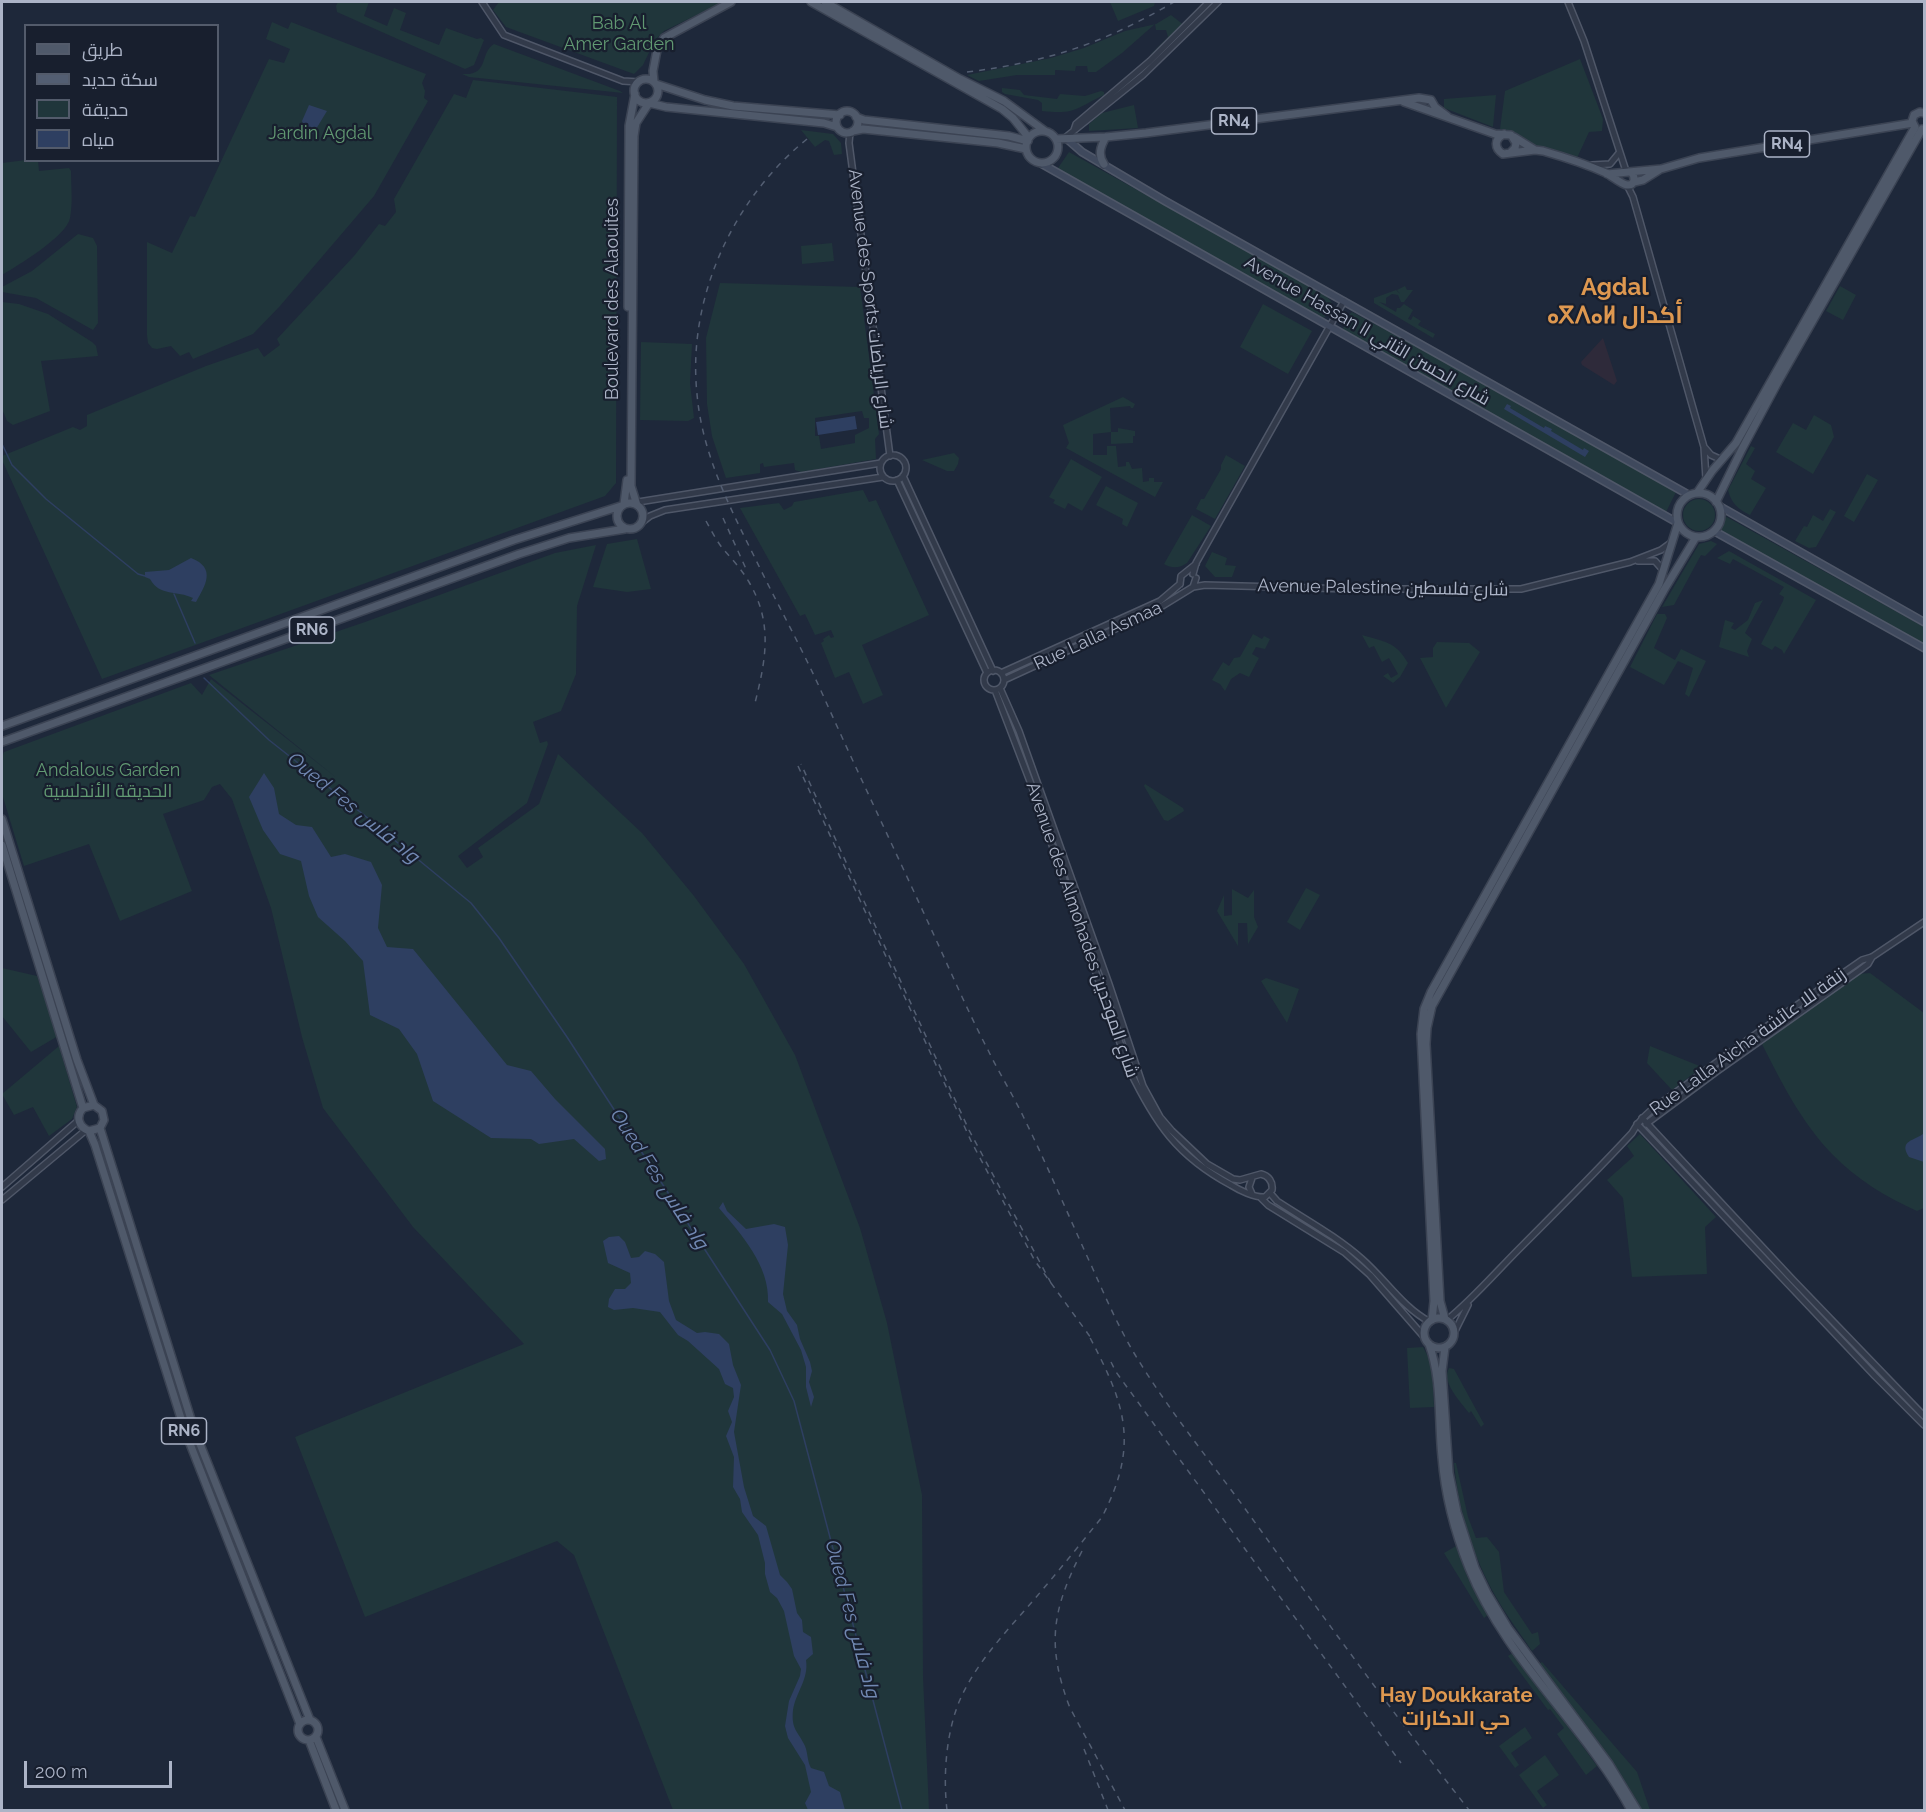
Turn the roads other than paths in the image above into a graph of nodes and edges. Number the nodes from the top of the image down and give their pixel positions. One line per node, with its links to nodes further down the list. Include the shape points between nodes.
1 (482, 2): 9 (street, via 504,35)
2 (731, 2): 8 (main road, via 664,38)
3 (811, 2): 29 (main road, via 1002,109)
4 (825, 2): 22 (main road, via 1004,101)
5 (1209, 2): 21 (street, via 1150,61 1076,123)
6 (1218, 2): 21 (street, via 1143,75)
7 (1568, 2): 34 (street)
8 (652, 71): 10 (main road); 11 (main road)
9 (623, 81): 10 (street); 12 (street)
10 (641, 81): 11 (main road); 12 (main road)
11 (655, 83): 13 (main road, via 657,95); 17 (main road, via 733,106)
12 (634, 93): 13 (main road, via 642,102); 53 (main road, Boulevard des Alaouites, via 629,126)
13 (650, 103): 19 (main road); 53 (main road, Boulevard des Alaouites, via 636,123 634,136)
14 (1414, 103): 15 (main road, RN4); 15 (main road, RN4, via 1427,98 1433,102); 26 (main road, RN4, via 1310,111)
15 (1432, 109): 24 (main road, RN4)
16 (1924, 112): 20 (main road, via 1914,115)
17 (840, 115): 18 (main road, via 850,112); 19 (main road)
18 (856, 117): 23 (main road, via 857,125); 29 (main road)
19 (837, 127): 23 (main road)
20 (1919, 127): 38 (main road, RN4, via 1699,158); 46 (main road, via 1736,443); 54 (main road, via 1737,458)
21 (1074, 130): 27 (street)
22 (1044, 131): 28 (main road); 29 (main road)
23 (849, 132): 31 (main road, via 863,129); 45 (street, Avenue des Sports شارع الرياضات)
24 (1499, 136): 25 (main road, RN4); 33 (main road, RN4, via 1499,151)
25 (1513, 136): 32 (main road, RN4); 33 (main road, via 1516,146)
26 (1106, 137): 27 (main road, RN4); 36 (main road, via 1100,151)
27 (1066, 138): 28 (main road, RN4); 30 (main road); 36 (main road, Avenue Hassan II شارع الحسن الثاني)
28 (1056, 139): 30 (main road)
29 (1028, 140): 31 (main road)
30 (1059, 148): 35 (main road, via 1053,159)
31 (1026, 149): 35 (main road, via 1031,159)
32 (1535, 150): 33 (main road, RN4); 37 (main road, RN4)
33 (1510, 153)
34 (1619, 153): 37 (street, via 1605,165); 39 (street)
35 (1042, 164): 43 (main road, Avenue Hassan II شارع الحسن الثاني)
36 (1104, 164): 42 (main road, Avenue Hassan II شارع الحسن الثاني)
37 (1582, 164): 40 (main road, RN4)
38 (1661, 169): 39 (main road, RN4); 41 (main road, RN4)
39 (1627, 172): 40 (main road, RN4); 41 (main road, via 1621,177); 41 (main road, via 1635,177)
40 (1607, 174): 41 (main road, RN4)
41 (1629, 183): 44 (street)
42 (1344, 301): 43 (street); 52 (main road, Avenue Hassan II شارع الحسن الثاني)
43 (1330, 327): 56 (main road, Avenue Hassan II شارع الحسن الثاني); 63 (street)
44 (1704, 447): 46 (street); 51 (street)
45 (890, 456): 47 (street); 48 (street, via 904,461)
46 (1722, 460): 51 (main road)
47 (881, 464): 49 (street); 53 (street)
48 (903, 476): 50 (street); 69 (street)
49 (883, 477): 50 (street); 55 (street, via 665,510)
50 (897, 480): 69 (street)
51 (1706, 481): 52 (main road)
52 (1693, 494): 54 (main road, via 1708,495); 56 (main road, via 1678,507)
53 (630, 504): 55 (main road, via 643,513); 57 (main road, via 617,512 617,520); 72 (main road, RN6, via 504,543)
54 (1718, 504): 58 (main road, via 1720,519); 67 (main road)
55 (641, 523): 57 (main road, RN6, via 634,529)
56 (1678, 523): 59 (main road, via 1684,532); 60 (main road)
57 (625, 529): 73 (main road, RN6, via 569,538 519,554)
58 (1714, 531): 59 (main road); 68 (main road)
59 (1696, 537): 76 (main road)
60 (1673, 541): 61 (street, Avenue Palestine شارع فلسطين); 62 (main road)
61 (1630, 562): 62 (street, Avenue Palestine شارع فلسطين, via 1655,561); 65 (street, Avenue Palestine شارع فلسطين, via 1509,590)
62 (1664, 570): 76 (main road)
63 (1192, 575): 64 (street, via 1181,576); 65 (street); 66 (street)
64 (1180, 584): 66 (street); 70 (street, Rue Lalla Asmaa, via 1160,600)
65 (1205, 585): 66 (street, Avenue Palestine شارع فلسطين)
66 (1192, 588): 70 (street, Rue Lalla Asmaa, via 1154,610)
67 (1924, 622)
68 (1924, 648)
69 (990, 672): 70 (street); 71 (street, via 985,684)
70 (1002, 676): 71 (street)
71 (998, 689): 89 (street, Avenue des Almohades شارع الموحدين, via 1019,731 1143,1086 1160,1117 1207,1164 1233,1179); 92 (street, Avenue des Almohades شارع الموحدين, via 1129,1069 1140,1091 1155,1119 1180,1149 1208,1173)
72 (2, 726)
73 (2, 742)
74 (2, 819): 81 (main road, RN6)
75 (2, 845): 82 (main road)
76 (1473, 922): 96 (main road, via 1436,997 1426,1035 1440,1301); 97 (main road, via 1431,992 1421,1026 1434,1301)
77 (1924, 922): 78 (street, Rue Lalla Aicha زنقة للا عائشة)
78 (1872, 957): 79 (street, Rue Lalla Aicha زنقة للا عائشة); 80 (street, Rue Lalla Aicha زنقة للا عائشة, via 1860,970)
79 (1779, 1018): 80 (street); 83 (street, Rue Lalla Aicha زنقة للا عائشة)
80 (1782, 1024): 85 (street, Rue Lalla Aicha زنقة للا عائشة)
81 (94, 1105): 82 (main road); 87 (main road, RN6, via 104,1115)
82 (83, 1108): 84 (main road)
83 (1642, 1118): 85 (street); 86 (street, Rue Lalla Aicha زنقة للا عائشة)
84 (79, 1120): 88 (main road, RN6); 90 (street)
85 (1647, 1124): 86 (street, Rue Lalla Aicha زنقة للا عائشة); 101 (street)
86 (1639, 1126): 95 (street, Rue Lalla Aicha زنقة للا عائشة); 102 (street)
87 (100, 1128): 88 (main road); 103 (main road, RN6, via 194,1429)
88 (88, 1130): 94 (street); 104 (main road, RN6, via 184,1431)
89 (1252, 1178): 91 (street, via 1267,1176 1272,1183); 92 (street)
90 (2, 1186)
91 (1270, 1192): 93 (street); 97 (street, via 1277,1201 1344,1244 1413,1312)
92 (1252, 1194): 93 (street)
93 (1261, 1198): 99 (street, via 1358,1264)
94 (2, 1200)
95 (1470, 1301): 96 (street, Rue Lalla Aicha زنقة للا عائشة); 98 (street, Rue Lalla Aicha زنقة للا عائشة)
96 (1446, 1320): 97 (main road); 98 (main road)
97 (1431, 1321): 99 (main road, via 1425,1330)
98 (1454, 1333): 100 (main road)
99 (1427, 1341): 100 (main road, via 1434,1348); 108 (main road, via 1437,1371 1443,1474 1470,1571 1503,1632 1605,1767)
100 (1445, 1347): 109 (main road, via 1442,1371 1448,1464 1457,1512 1475,1568 1508,1628 1609,1764)
101 (1924, 1416)
102 (1924, 1425)
103 (310, 1720): 104 (main road); 105 (main road, RN6, via 318,1727)
104 (300, 1724): 105 (main road, RN6, via 298,1730 303,1739)
105 (312, 1739): 106 (main road, RN6); 107 (main road, RN6)
106 (336, 1810)
107 (345, 1810)
108 (1631, 1810)
109 (1637, 1810)

